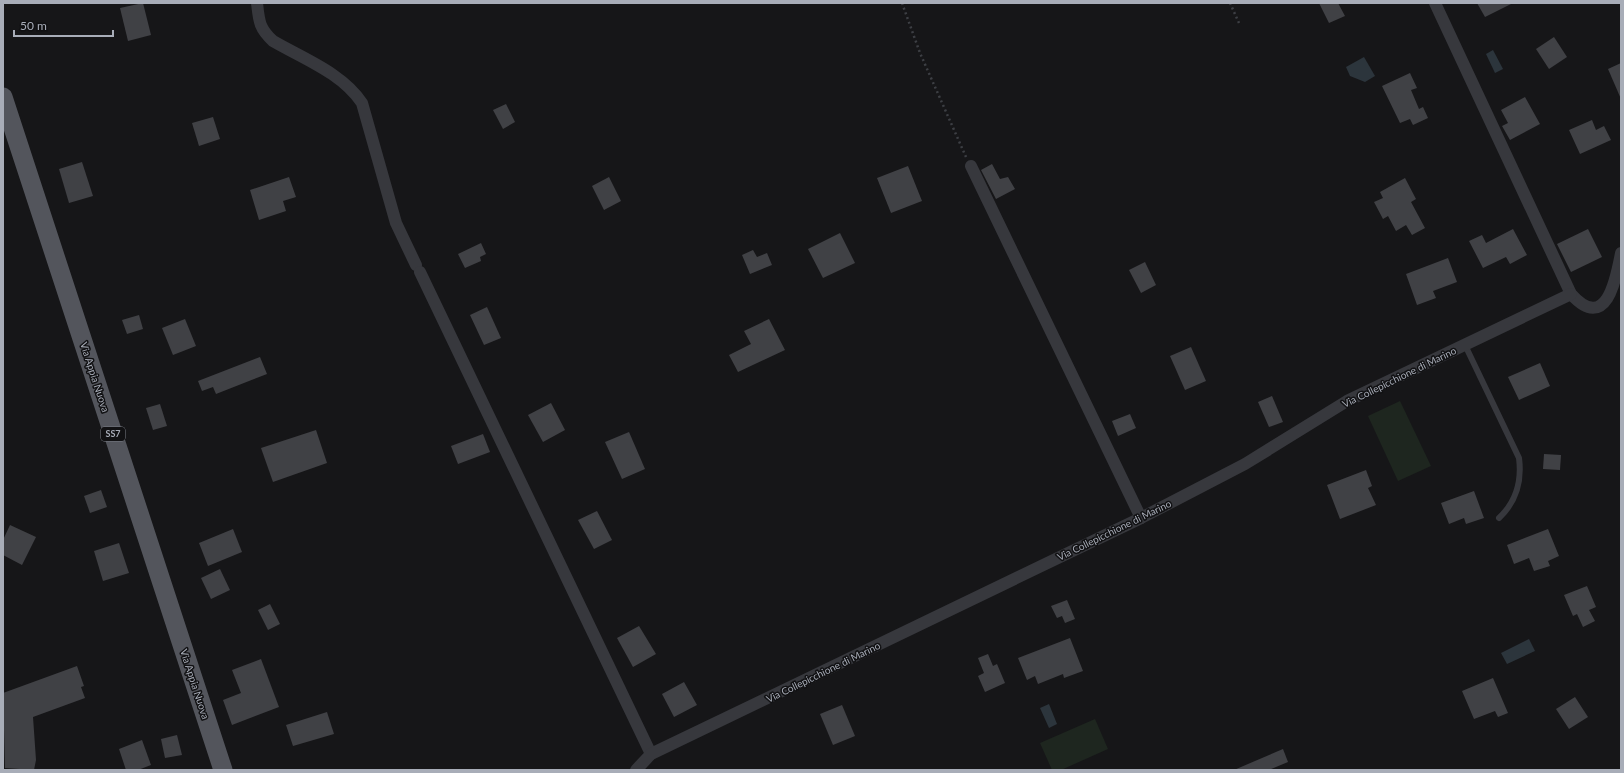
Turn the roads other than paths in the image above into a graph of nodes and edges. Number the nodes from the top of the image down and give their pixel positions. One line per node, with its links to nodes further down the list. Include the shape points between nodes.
1 (257, 3): 10 (street, via 259,23 272,41 344,81 362,103 396,223)
2 (1435, 3): 6 (street)
3 (3, 97): 11 (main road, Via Appia Nuova / SS7)
4 (971, 166): 8 (street)
5 (1621, 254): 6 (street, via 1615,283 1603,304 1591,307)
6 (1571, 294): 7 (street, Via Collepicchione di Marino)
7 (1465, 345): 8 (street, Via Collepicchione di Marino, via 1347,401 1246,464); 9 (lane, via 1519,458 1521,471 1517,490 1506,511)
8 (1141, 518): 10 (street, Via Collepicchione di Marino)
9 (1499, 518)
10 (651, 754): 12 (street)
11 (224, 770)
12 (636, 770)

